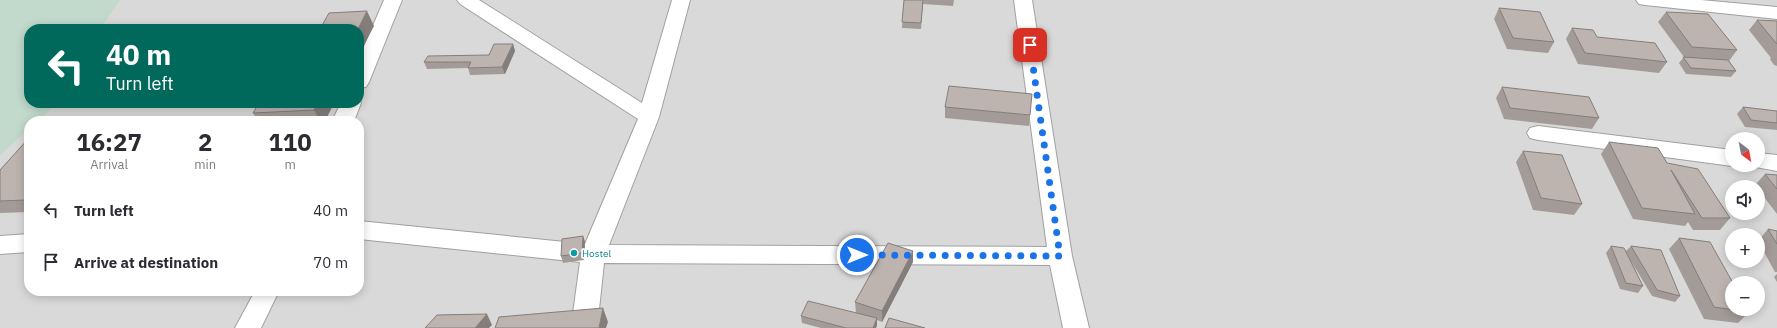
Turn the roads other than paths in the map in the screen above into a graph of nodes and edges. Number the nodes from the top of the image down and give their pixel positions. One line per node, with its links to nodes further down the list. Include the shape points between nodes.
1 (393, 0): 7 (street)
2 (466, 0): 8 (street)
3 (681, 0): 8 (street)
4 (1023, 0): 17 (street)
5 (1645, 0): 6 (street)
6 (1777, 12)
7 (364, 70)
8 (649, 117): 16 (street)
9 (1538, 133): 10 (street)
10 (1725, 157)
11 (1765, 162): 12 (street)
12 (1777, 163)
13 (364, 231): 16 (street)
14 (24, 243): 15 (street)
15 (0, 245)
16 (593, 254): 17 (street); 20 (street)
17 (1060, 256): 21 (street)
18 (264, 296): 19 (street)
19 (248, 328)
20 (584, 328)
21 (1076, 328)

